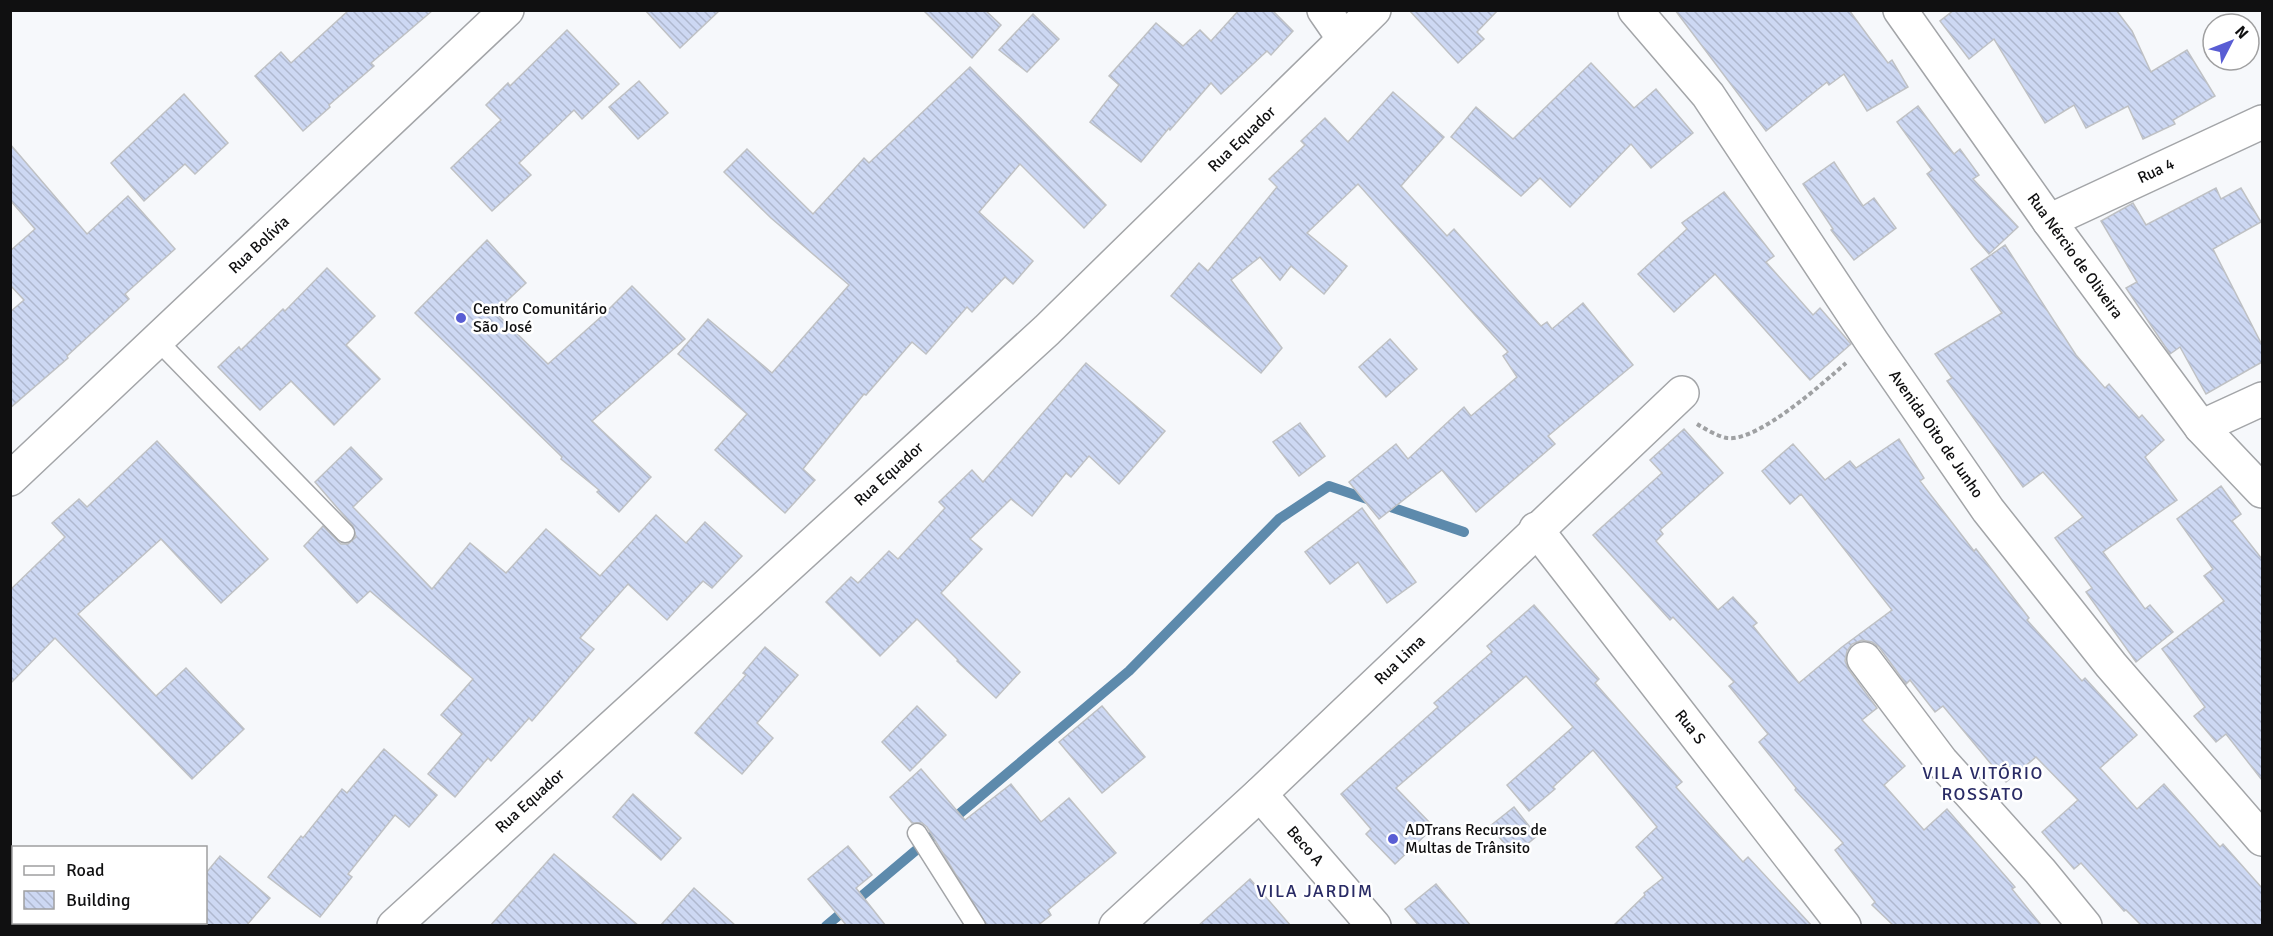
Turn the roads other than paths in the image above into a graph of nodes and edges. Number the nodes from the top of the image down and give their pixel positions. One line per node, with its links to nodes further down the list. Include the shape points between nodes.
1 (507, 10): 9 (street, Rua Bolívia)
2 (1324, 10): 6 (street)
3 (1374, 10): 6 (street, Rua Equador)
4 (1635, 10): 20 (street, Avenida Oito de Junho, via 1708,95 1988,510 2111,665)
5 (1900, 10): 8 (street, Rua Nércio de Oliveira)
6 (1344, 39): 21 (street, Rua Equador, via 1047,330)
7 (2262, 122): 8 (street, Rua 4)
8 (2049, 221): 12 (street, Rua Nércio de Oliveira)
9 (158, 340): 13 (street, Rua Bolívia); 16 (lane)
10 (1678, 396): 15 (street, Rua Lima)
11 (2262, 399): 12 (street)
12 (2201, 427): 14 (street, Rua Nércio de Oliveira)
13 (10, 479)
14 (2262, 491)
15 (1536, 529): 18 (street, Rua Lima); 25 (street, Rua S)
16 (345, 533)
17 (1864, 659): 26 (street, via 1941,761)
18 (1260, 794): 23 (street, Rua Lima); 24 (street, Beco A)
19 (917, 833): 22 (lane)
20 (2262, 839)
21 (394, 926)
22 (976, 926)
23 (1116, 926)
24 (1374, 926)
25 (1844, 926)
26 (2085, 926)

